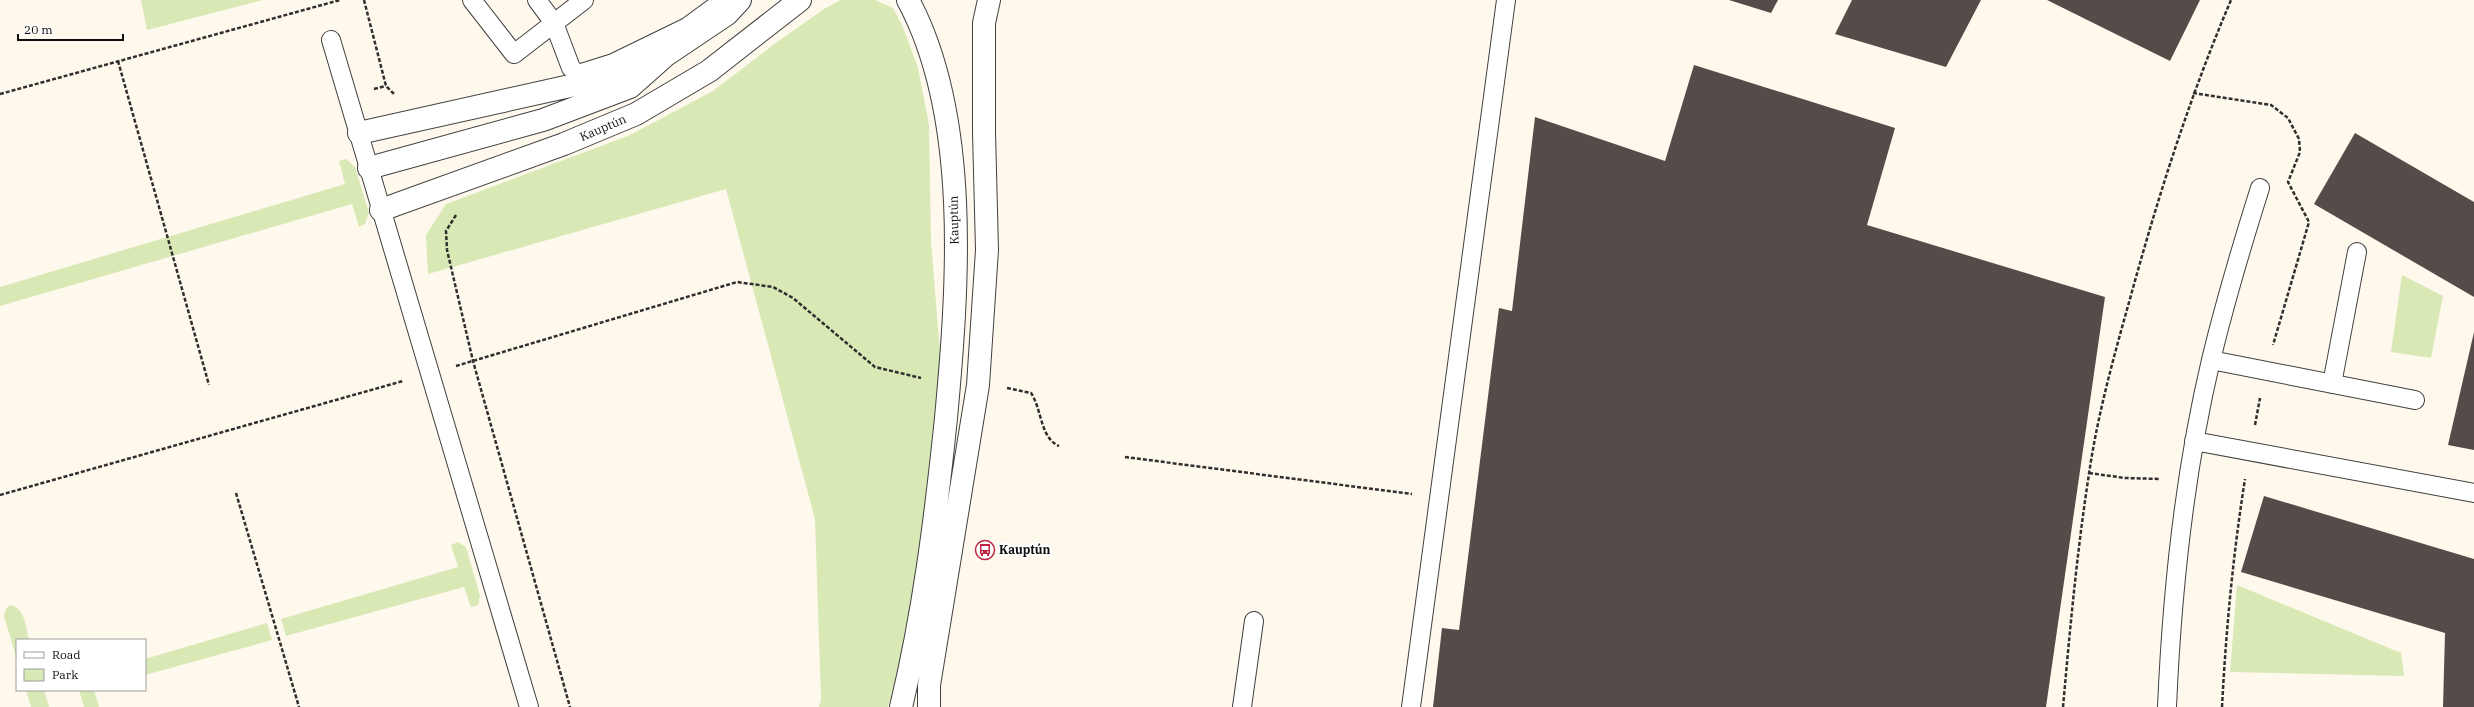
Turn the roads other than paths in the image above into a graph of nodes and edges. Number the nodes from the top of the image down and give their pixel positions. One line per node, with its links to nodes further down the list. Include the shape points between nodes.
1 (472, 0): 10 (lane, via 514,54)
2 (537, 0): 10 (lane)
3 (584, 0): 10 (lane)
4 (724, 0): 10 (lane, via 687,27 613,63 578,74 571,68)
5 (740, 0): 12 (street, via 727,14)
6 (800, 0): 16 (street, Kauptún, via 709,71 636,114 564,144)
7 (908, 0): 25 (street, Kauptún, via 921,24 936,67 950,132 955,207 949,382 936,514)
8 (989, 0): 26 (street, via 984,31 987,250 978,385 929,685)
9 (1506, 0): 28 (lane)
10 (554, 23)
11 (331, 40): 13 (lane)
12 (666, 55): 13 (street, via 588,82); 14 (street, via 630,86 583,105 543,120)
13 (359, 134): 14 (lane)
14 (369, 168): 16 (lane)
15 (2260, 188): 18 (lane, via 2233,274)
16 (382, 210): 24 (lane)
17 (2357, 252): 19 (lane)
18 (2211, 360): 19 (lane); 21 (lane)
19 (2332, 384): 20 (lane)
20 (2415, 400)
21 (2194, 442): 22 (lane); 29 (lane, via 2177,560)
22 (2474, 493)
23 (1254, 621): 27 (lane)
24 (529, 707)
25 (901, 707)
26 (930, 707)
27 (1242, 707)
28 (1411, 707)
29 (2167, 707)

